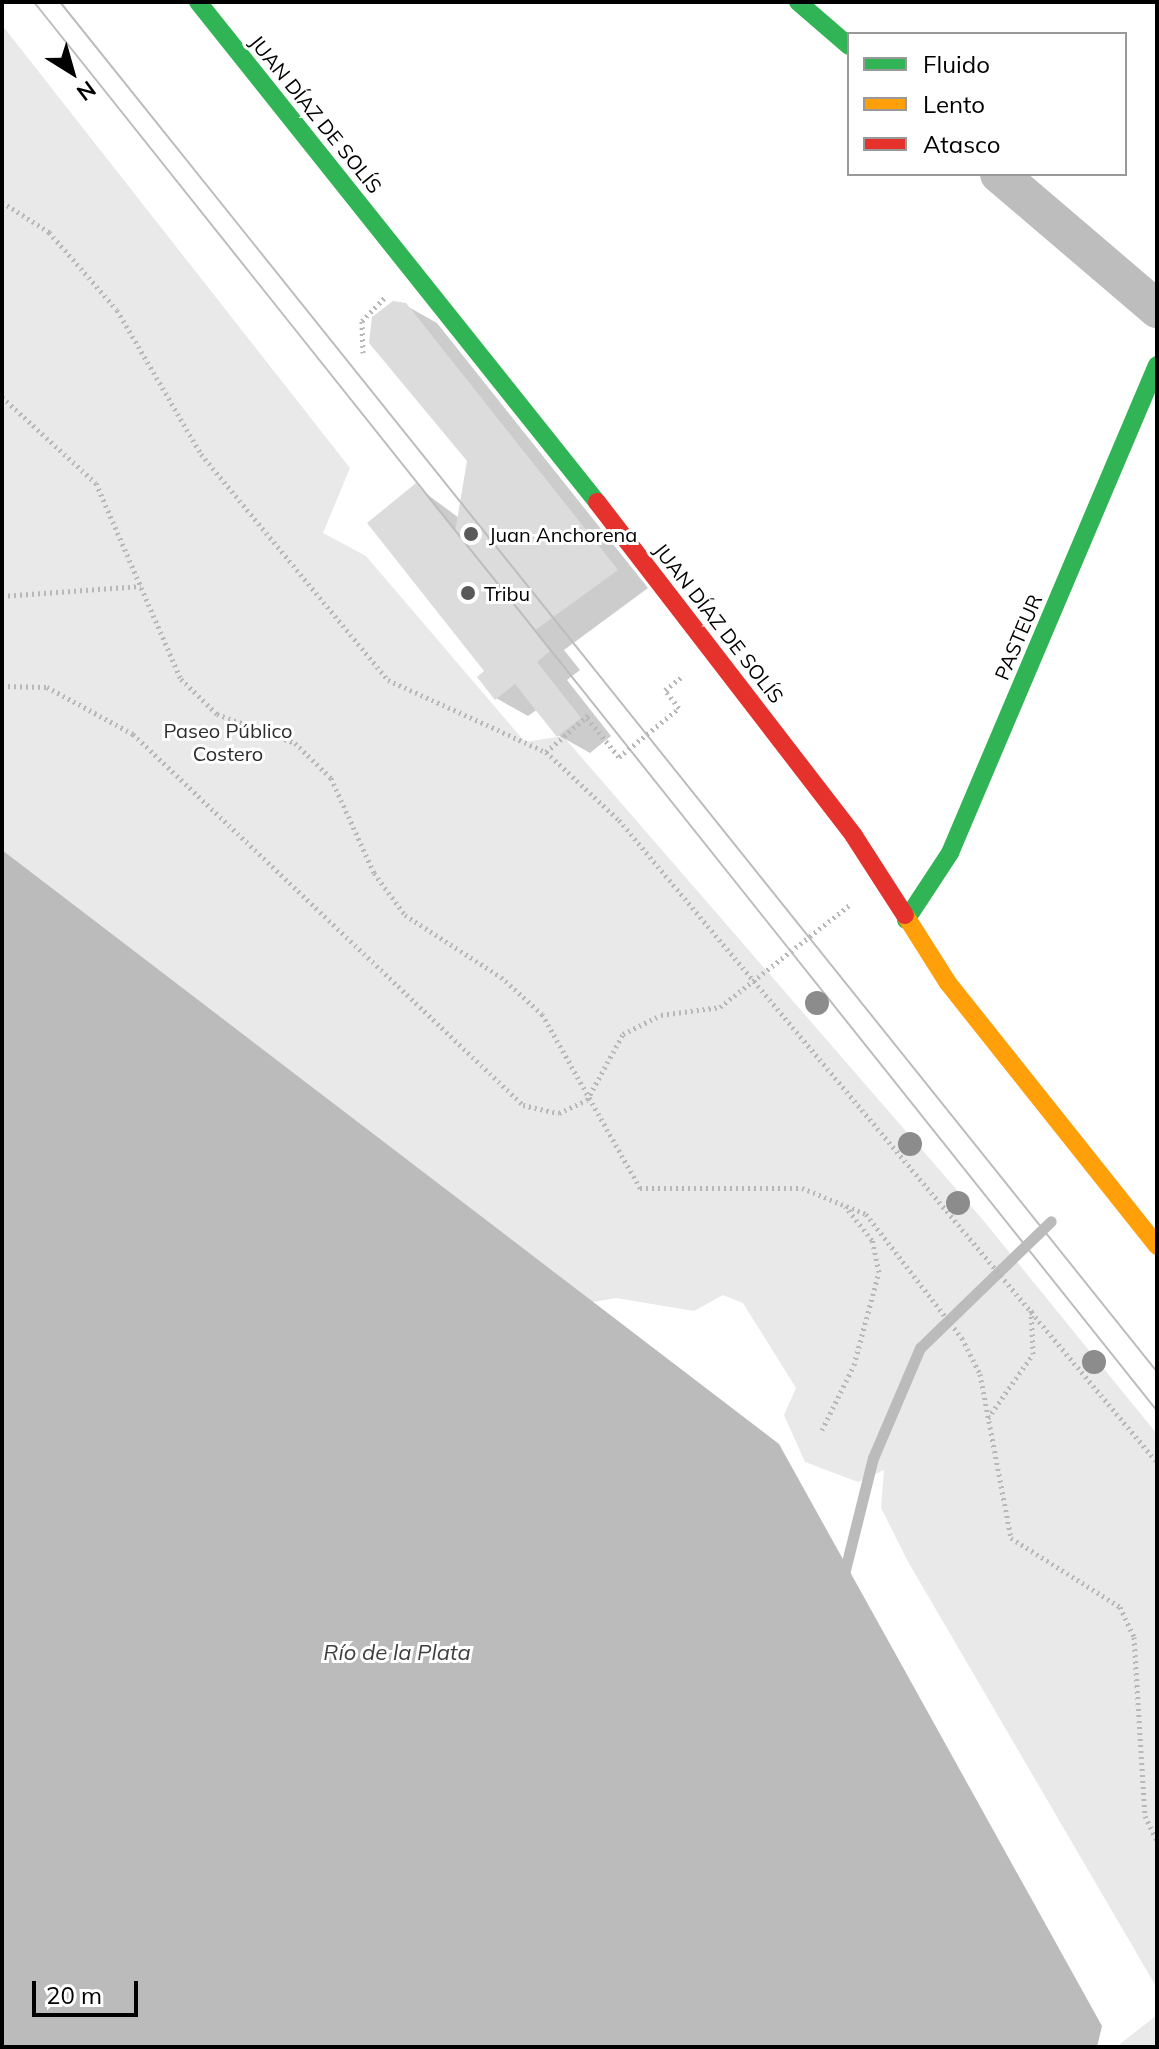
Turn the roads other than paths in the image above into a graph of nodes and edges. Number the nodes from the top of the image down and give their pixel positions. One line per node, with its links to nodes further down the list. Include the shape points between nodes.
1 (198, 2): 7 (street, JUAN DÍAZ DE SOLÍS, via 715,651)
2 (798, 2): 3 (street)
3 (847, 44)
4 (1001, 176): 5 (street)
5 (1157, 309)
6 (1157, 365): 7 (street, PASTEUR, via 950,853)
7 (906, 920): 8 (street, JUAN DÍAZ DE SOLÍS)
8 (1157, 1246)

